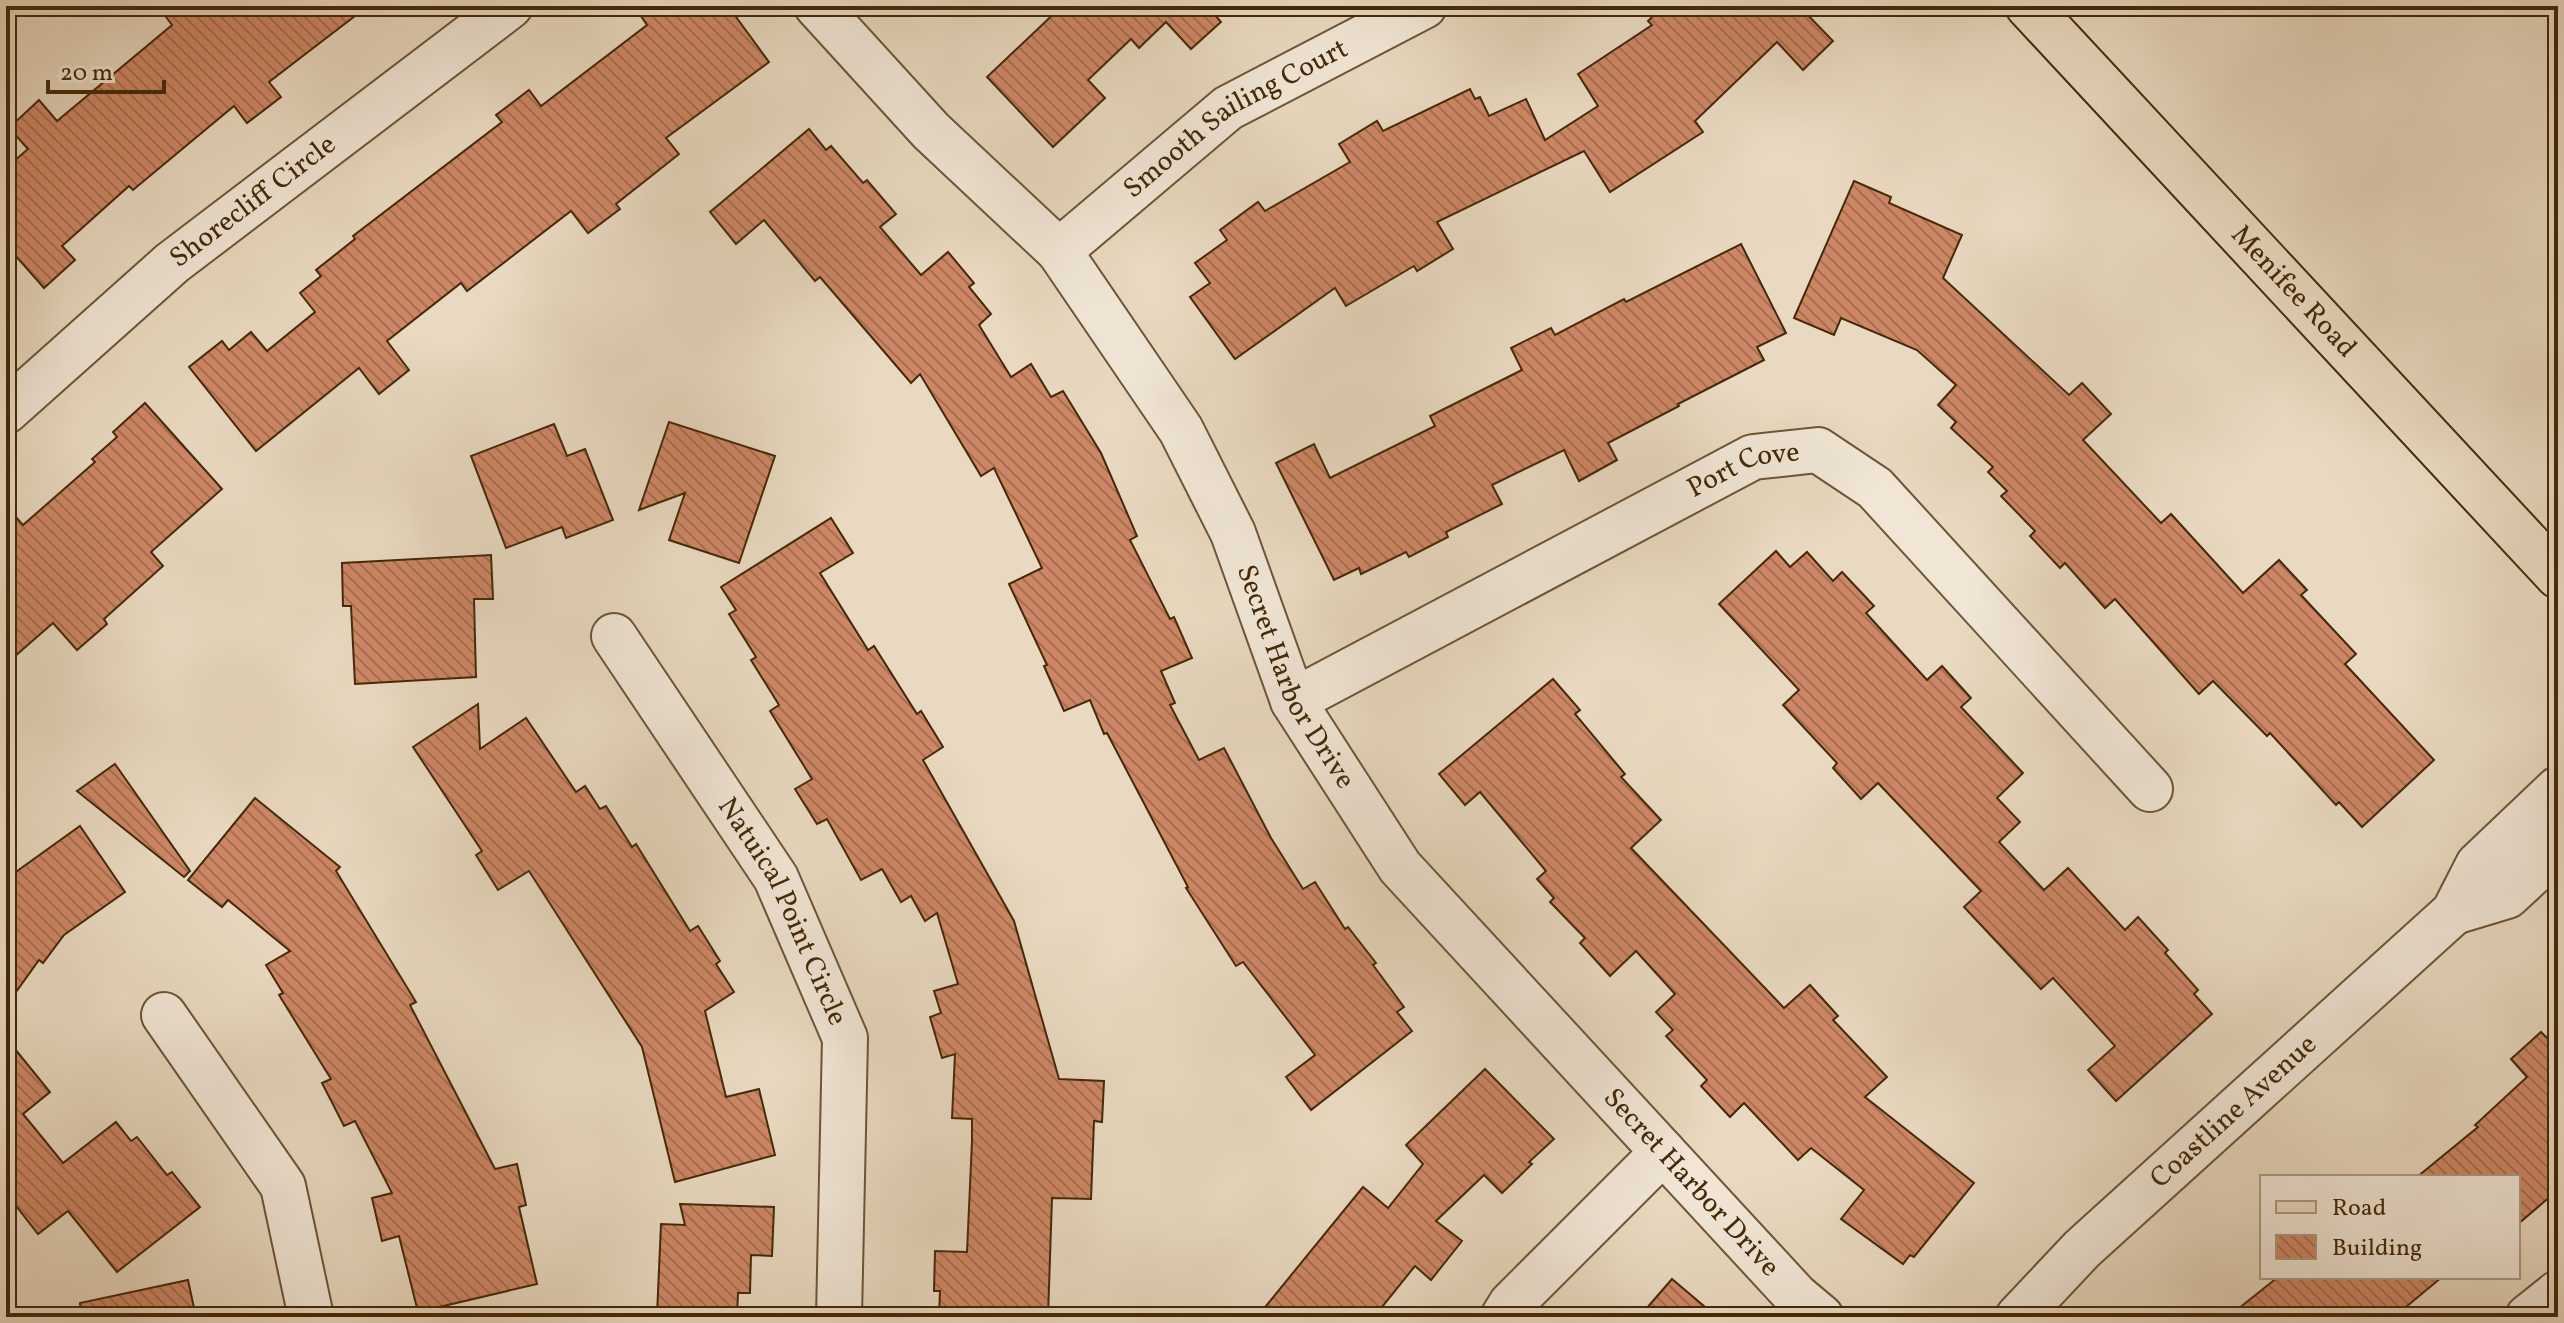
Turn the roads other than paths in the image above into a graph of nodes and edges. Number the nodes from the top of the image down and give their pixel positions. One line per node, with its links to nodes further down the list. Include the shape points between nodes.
1 (510, 6): 6 (street, Shorecliff Circle, via 172,263)
2 (817, 6): 5 (street, Secret Harbor Drive, via 931,131)
3 (1424, 6): 5 (street, Smooth Sailing Court, via 1228,108)
4 (2028, 6): 7 (main road, Menifee Road)
5 (1059, 251): 9 (street, Secret Harbor Drive, via 1181,430 1233,533)
6 (6, 411)
7 (2558, 576)
8 (614, 636): 18 (street, Natuical Point Circle, via 776,878 845,1038)
9 (1293, 701): 10 (street, Port Cove, via 1753,457 1818,450 1875,488); 15 (street, Secret Harbor Drive, via 1400,867)
10 (2150, 789)
11 (2558, 789): 13 (street, Coastline Avenue, via 2478,865)
12 (2558, 849): 13 (street, Coastline Avenue, via 2507,896)
13 (2454, 912): 21 (street, Coastline Avenue, via 2082,1249)
14 (164, 1015): 17 (street, via 283,1186)
15 (1663, 1152): 19 (street); 20 (street, Secret Harbor Drive)
16 (2558, 1293): 22 (street)
17 (311, 1317)
18 (839, 1317)
19 (1503, 1317)
20 (1821, 1317)
21 (2018, 1317)
22 (2528, 1317)

